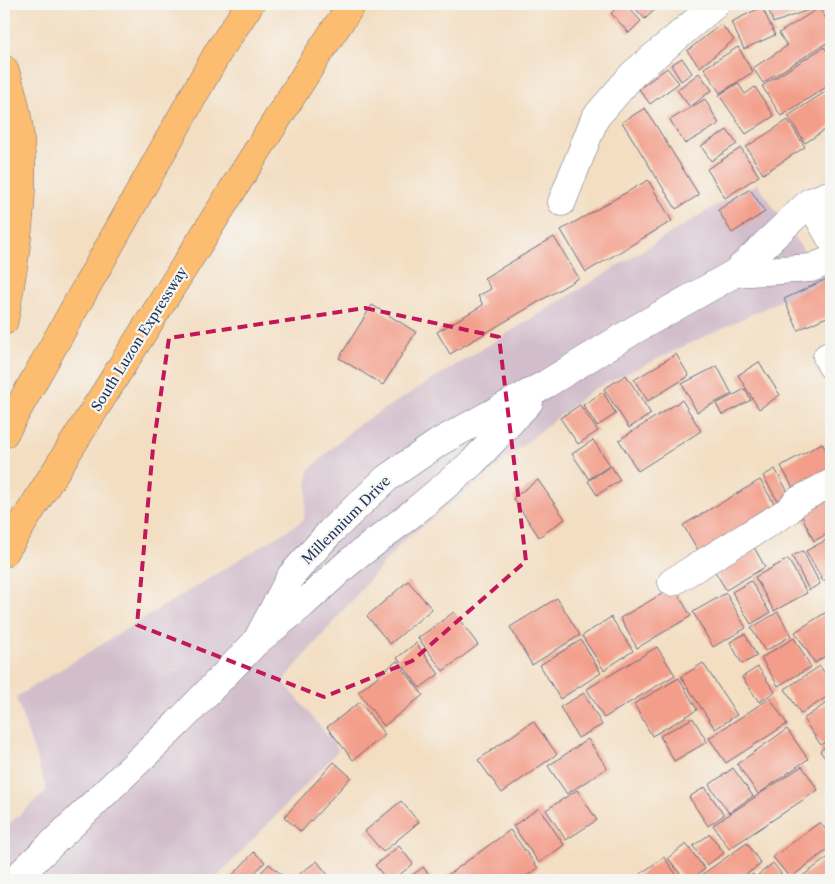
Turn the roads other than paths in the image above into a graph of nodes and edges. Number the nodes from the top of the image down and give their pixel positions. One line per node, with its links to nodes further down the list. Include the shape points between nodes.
1 (250, 4): 14 (highway, via 218,52)
2 (352, 4): 16 (highway, South Luzon Expressway)
3 (716, 4): 6 (street, via 633,74 595,118)
4 (4, 69): 10 (highway, via 11,87 21,147 20,216)
5 (820, 198): 7 (street); 9 (street, Millennium Drive)
6 (562, 202)
7 (831, 239)
8 (831, 260): 9 (street, Millennium Drive, via 811,268)
9 (734, 273): 13 (street, Millennium Drive)
10 (4, 321)
11 (831, 355): 12 (street, via 827,357)
12 (831, 365)
13 (546, 384): 18 (street, Millennium Drive, via 473,462); 18 (street, Millennium Drive, via 441,440 387,478 331,531 291,576)
14 (4, 434)
15 (831, 483): 17 (street, via 797,501 788,510)
16 (4, 553)
17 (672, 582)
18 (256, 642): 19 (street, Millennium Drive, via 178,723)
19 (14, 880)

